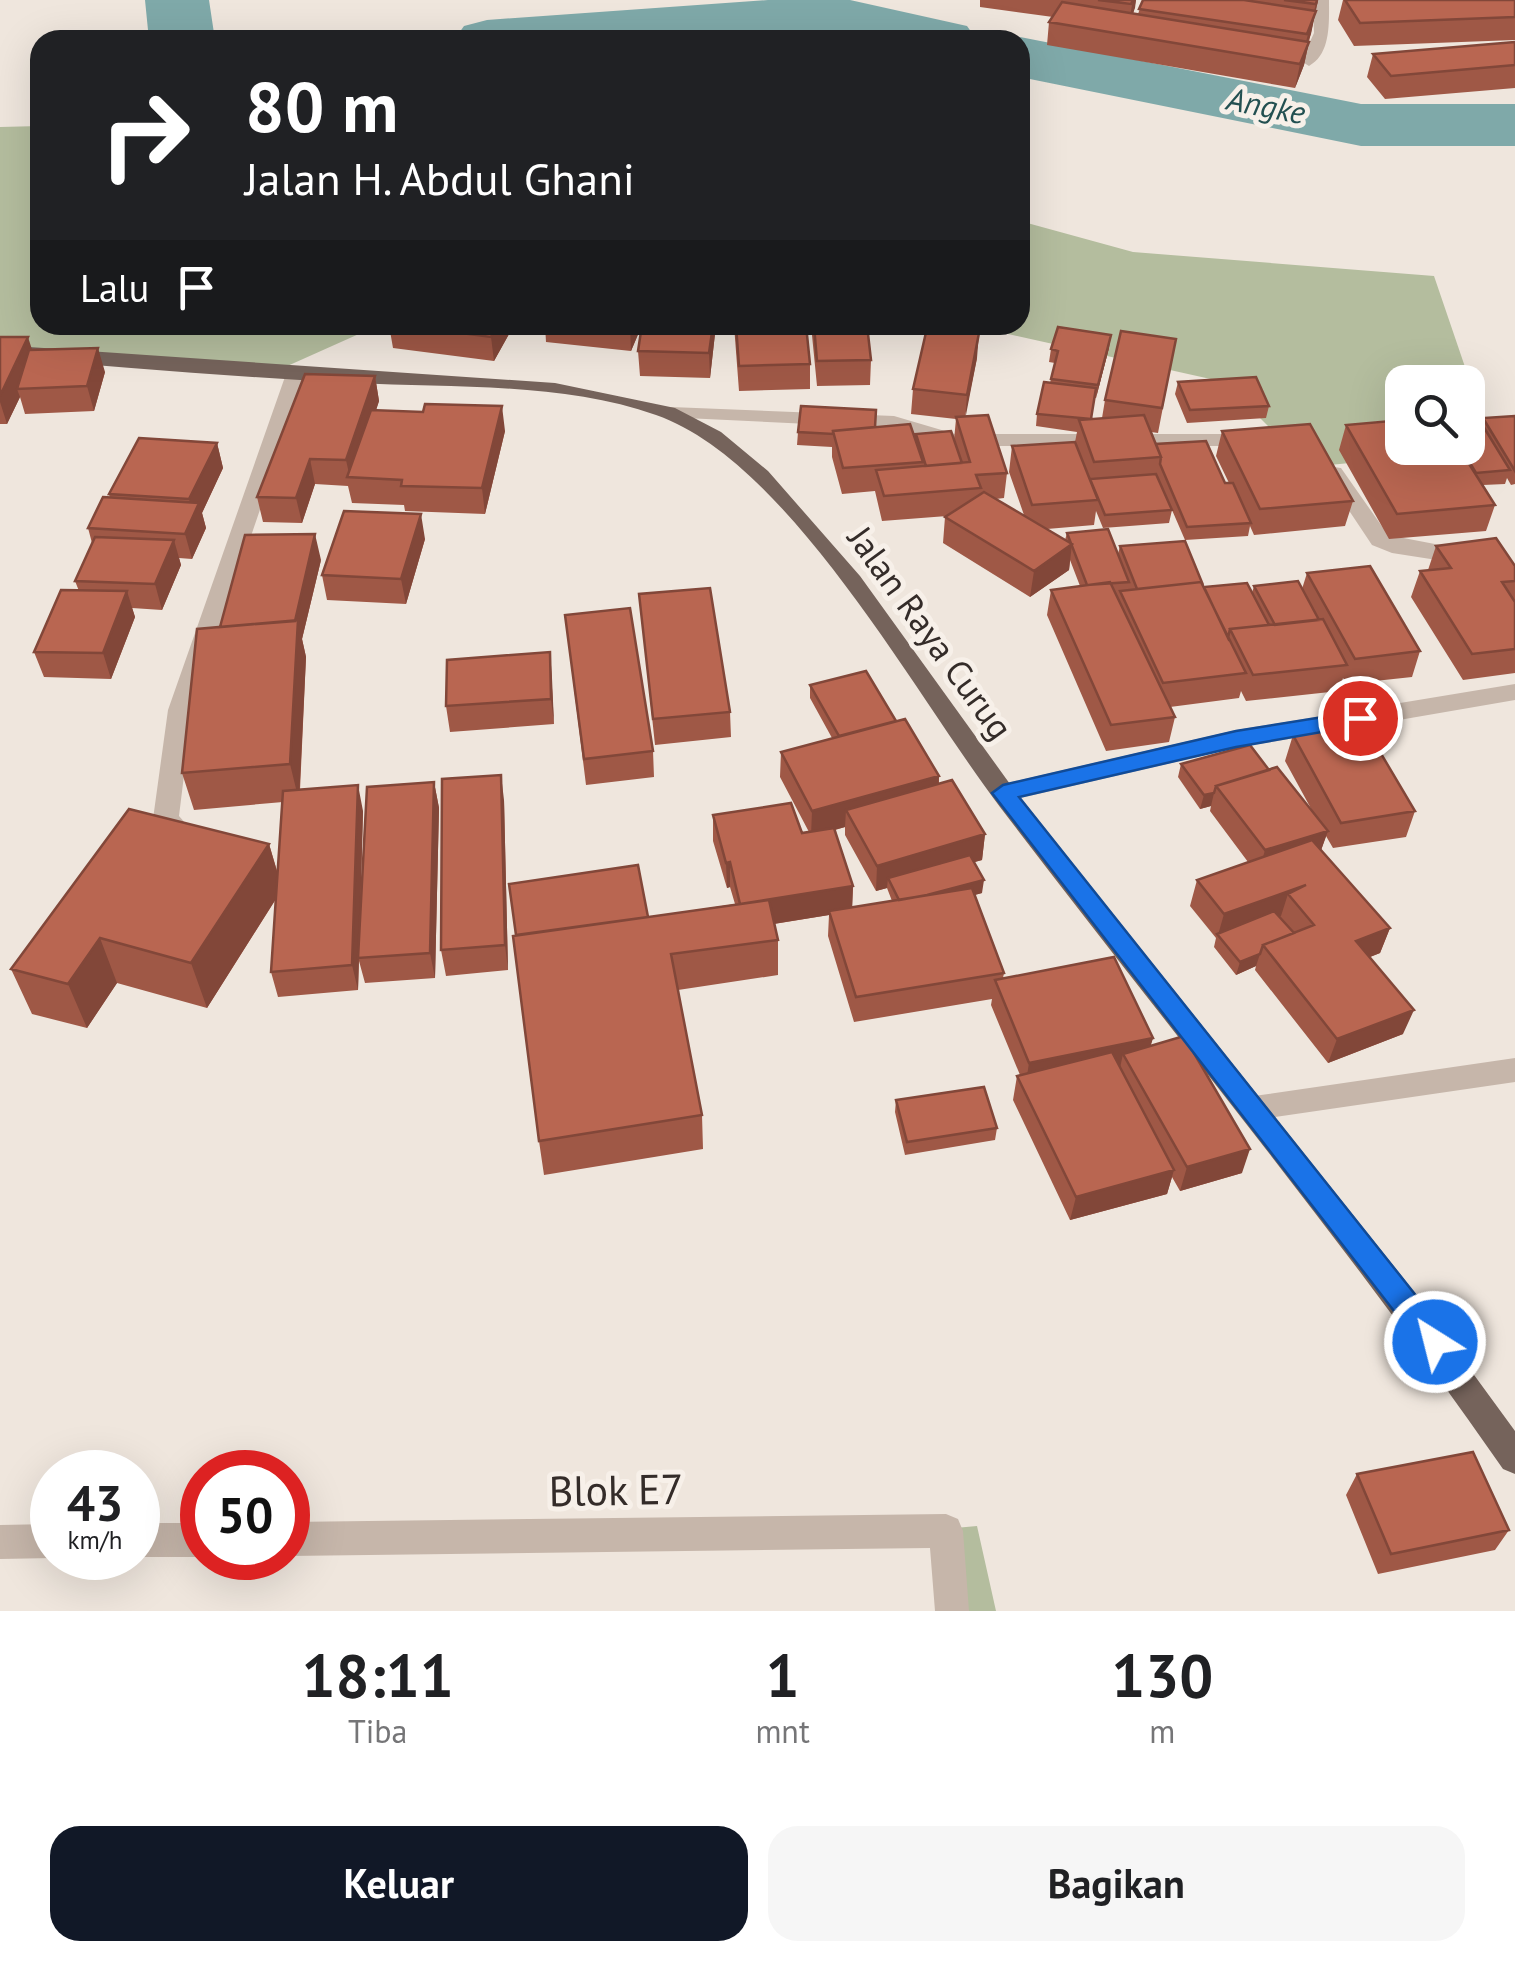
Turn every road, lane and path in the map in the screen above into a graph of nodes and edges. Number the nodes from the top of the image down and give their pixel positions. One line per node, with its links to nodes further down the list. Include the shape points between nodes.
1 (1320, 0): 2 (street, via 1322,33)
2 (1308, 61)
3 (0, 351): 4 (main road, Jalan Raya Curug)
4 (296, 374): 5 (main road, Jalan Raya Curug, via 616,398); 11 (street, via 180,710 166,819)
5 (671, 413): 6 (street, via 894,422 954,440); 10 (main road, Jalan Raya Curug, via 741,456 824,545)
6 (1271, 442)
7 (1317, 450): 8 (street, via 1380,540 1489,561)
8 (1515, 597)
9 (1515, 692): 10 (street, via 1236,739)
10 (1003, 793): 13 (main road, Jalan Raya Curug)
11 (204, 850)
12 (1515, 1070): 13 (street)
13 (1254, 1108): 14 (main road, Jalan Raya Curug, via 1415,1312)
14 (1515, 1458)
15 (310, 1538): 18 (street, Blok E7, via 946,1531)
16 (30, 1541): 17 (street)
17 (0, 1542)
18 (952, 1611)

